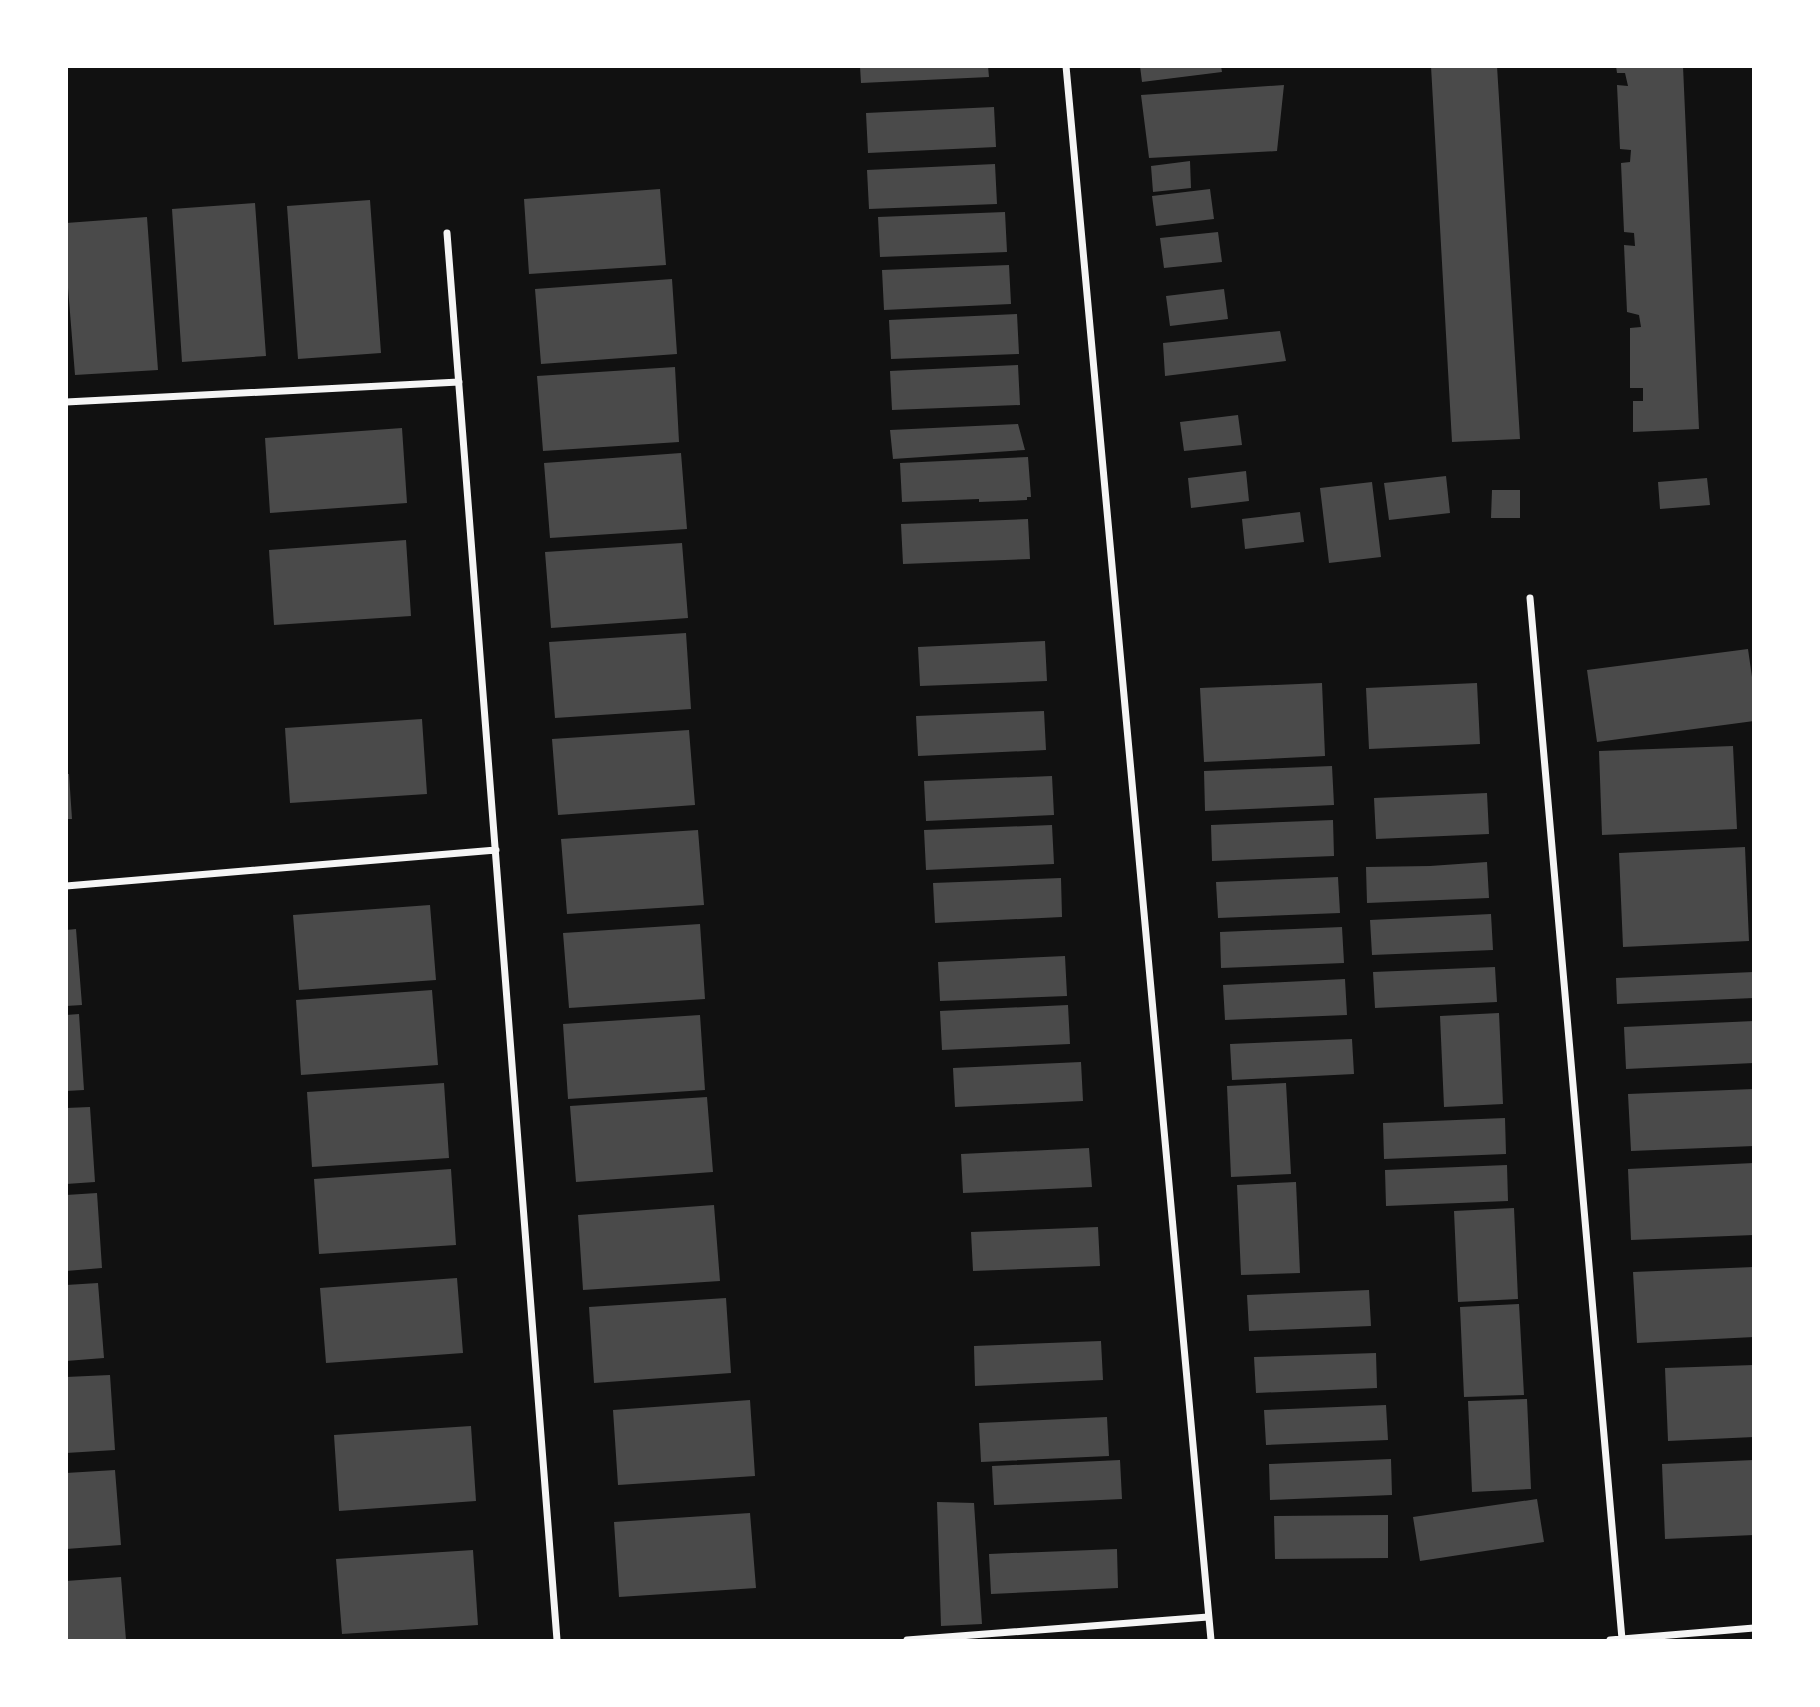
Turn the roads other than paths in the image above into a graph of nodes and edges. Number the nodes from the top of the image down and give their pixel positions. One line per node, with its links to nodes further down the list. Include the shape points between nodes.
1 (1066, 66): 8 (street)
2 (447, 233): 3 (street)
3 (459, 382): 4 (street); 6 (street)
4 (66, 402)
5 (1530, 598): 10 (street)
6 (496, 850): 7 (street); 11 (street)
7 (66, 886)
8 (1209, 1618): 12 (street); 13 (street)
9 (1754, 1628): 10 (street)
10 (1622, 1639): 14 (street)
11 (557, 1640)
12 (907, 1640)
13 (1211, 1640)
14 (1610, 1640)

